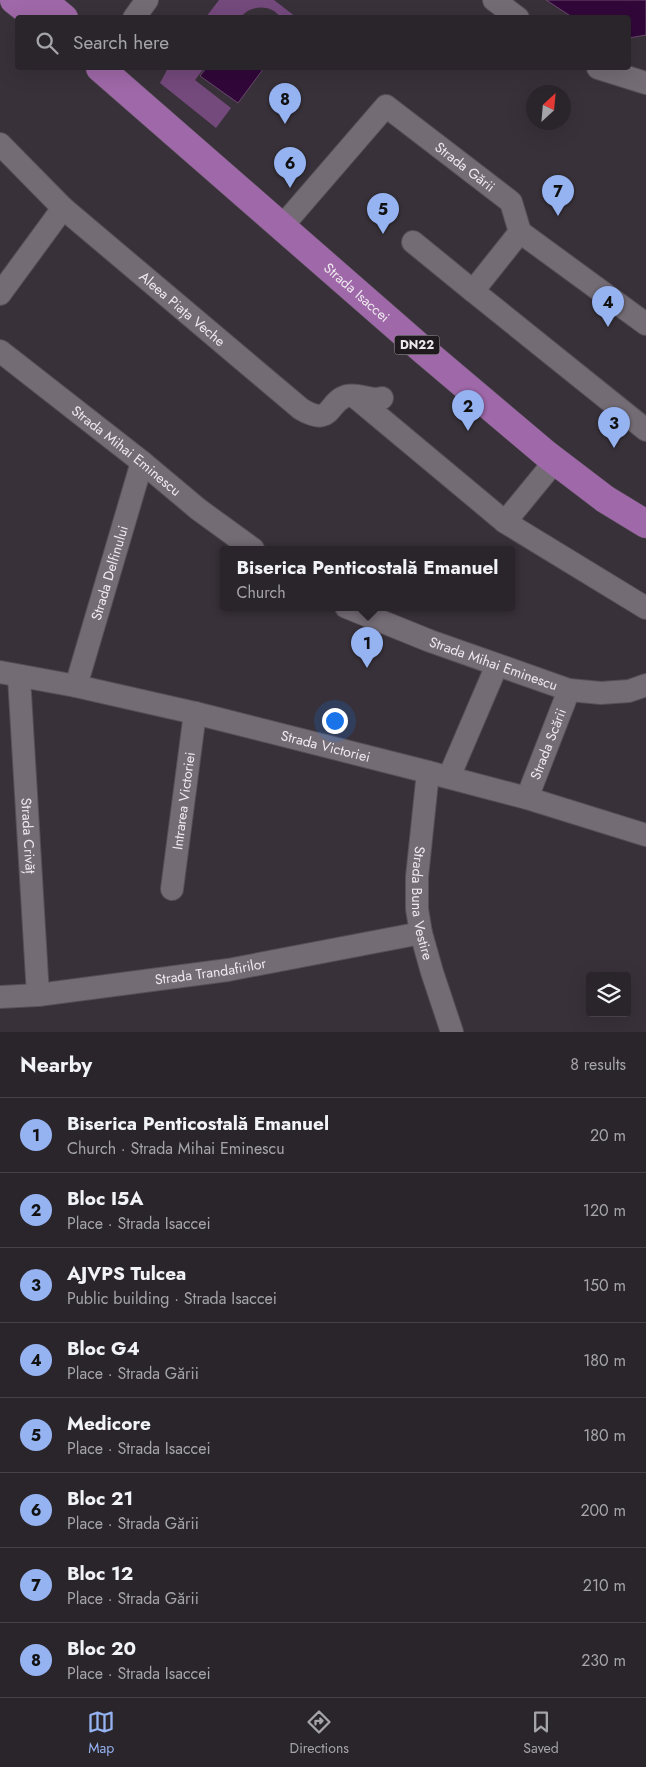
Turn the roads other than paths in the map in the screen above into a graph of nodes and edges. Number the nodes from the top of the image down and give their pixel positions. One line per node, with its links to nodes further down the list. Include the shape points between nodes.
1 (14, 0): 5 (main road)
2 (42, 0): 6 (main road)
3 (147, 0): 7 (street)
4 (494, 0): 8 (street)
5 (34, 15)
6 (60, 15)
7 (136, 15)
8 (514, 15)
9 (102, 70): 25 (main road, Strada Isaccei / DN22)
10 (127, 70): 15 (main road, Strada Isaccei / DN22)
11 (604, 70): 12 (street)
12 (646, 83)
13 (0, 144): 14 (street, Aleea Piața Veche)
14 (63, 208): 19 (street); 22 (street, Aleea Piața Veche, via 301,409 322,416 330,412)
15 (292, 216): 16 (street, Strada Gării, via 386,106 511,202); 27 (main road, Strada Isaccei / DN22, via 552,438 614,485)
16 (520, 232): 18 (street); 20 (street)
17 (413, 242): 18 (street)
18 (473, 291): 24 (street)
19 (0, 294)
20 (646, 324)
21 (0, 351): 26 (street, Strada Mihai Eminescu)
22 (348, 391): 23 (street, via 376,400); 28 (street)
23 (382, 398)
24 (646, 430)
25 (555, 461): 28 (street); 29 (main road, Strada Isaccei / DN22, via 598,494)
26 (142, 462): 30 (street, Strada Mihai Eminescu, via 198,510); 36 (street, Strada Delfinului)
27 (646, 504)
28 (505, 522): 31 (street)
29 (646, 524)
30 (249, 546)
31 (646, 608)
32 (356, 611): 33 (street, Strada Mihai Eminescu)
33 (496, 665): 37 (street, Strada Mihai Eminescu); 39 (street, Strada Buna Vestire)
34 (9, 674): 36 (street, Strada Victoriei); 44 (street, Strada Crivăț)
35 (646, 684): 37 (street, Strada Mihai Eminescu, via 629,691)
36 (76, 686): 38 (street, Strada Victoriei)
37 (569, 690): 40 (street, Strada Scării)
38 (195, 713): 39 (street, Strada Victoriei); 42 (street, Intrarea Victoriei)
39 (438, 774): 40 (street, Strada Victoriei); 43 (street, Strada Buna Vestire, via 417,877 416,909)
40 (528, 798): 41 (street, Strada Victoriei)
41 (646, 835)
42 (172, 889)
43 (420, 933): 44 (street, Strada Trandafirilor, via 228,970); 46 (street, Strada Buna Vestire)
44 (38, 995): 45 (street, Strada Trandafirilor)
45 (0, 997)
46 (452, 1032)

